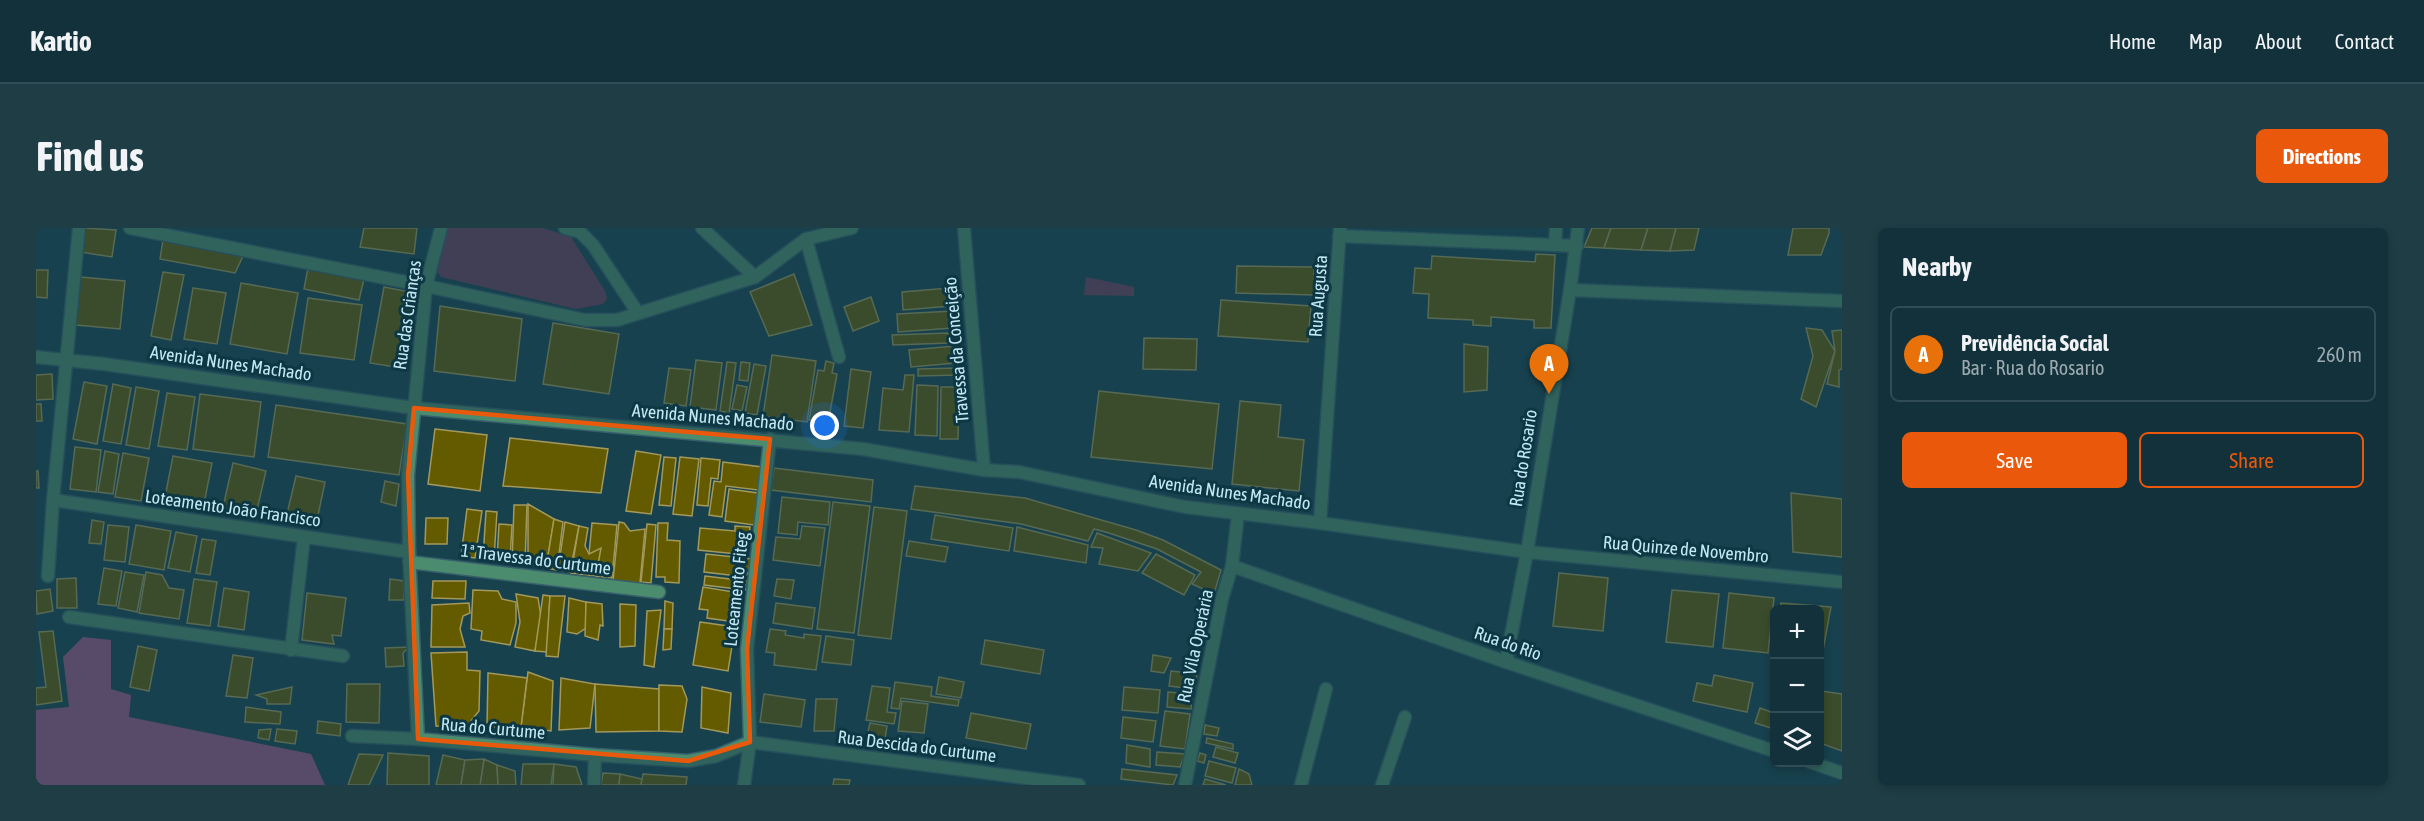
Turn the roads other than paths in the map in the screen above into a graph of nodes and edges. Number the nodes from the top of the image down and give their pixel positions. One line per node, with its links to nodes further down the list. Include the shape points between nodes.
1 (79, 228): 21 (street)
2 (130, 228): 15 (street)
3 (441, 228): 15 (street, Rua das Crianças)
4 (565, 228): 18 (street, via 579,232 593,245)
5 (702, 228): 14 (street)
6 (852, 228): 11 (street)
7 (964, 228): 24 (street, Travessa da Conceição)
8 (1556, 228): 12 (street)
9 (1578, 228): 13 (street, Rua do Rosario)
10 (1340, 232): 12 (street, Rua Augusta); 27 (street, Rua Augusta)
11 (806, 239): 14 (street); 20 (street)
12 (1555, 245): 13 (street, Rua Augusta)
13 (1577, 246): 16 (street, Rua do Rosario)
14 (755, 277): 18 (street)
15 (426, 285): 18 (street, via 585,320 617,320); 22 (street, Rua das Crianças)
16 (1570, 290): 17 (street); 29 (street, Rua do Rosario)
17 (1842, 301)
18 (638, 313)
19 (36, 357): 21 (street, Avenida Nunes Machado)
20 (840, 357)
21 (66, 359): 22 (street, Avenida Nunes Machado); 25 (street)
22 (414, 408): 23 (street, Avenida Nunes Machado, via 718,438); 30 (street, Rua do Curtume, via 408,475)
23 (770, 439): 24 (street, Avenida Nunes Machado, via 863,449); 43 (street, Loteamento Fiteg, via 747,649)
24 (984, 470): 26 (street, Avenida Nunes Machado, via 1019,472 1185,507)
25 (53, 500): 28 (street, Loteamento João Francisco); 32 (street)
26 (1238, 514): 27 (street, Avenida Nunes Machado); 31 (street, Rua Vila Operária)
27 (1320, 523): 29 (street, Avenida Nunes Machado)
28 (304, 537): 30 (street, Loteamento João Francisco); 36 (street)
29 (1527, 552): 33 (street, Rua Quinze de Novembro); 38 (street, Rua do Rosario)
30 (409, 557): 34 (street, 1ª Travessa do Curtume); 42 (street, Rua do Curtume)
31 (1232, 566): 38 (street, Rua do Rio); 51 (street, Rua Vila Operária)
32 (48, 576)
33 (1842, 582)
34 (659, 592)
35 (69, 616): 36 (street)
36 (291, 650): 37 (street)
37 (344, 656)
38 (1506, 662): 44 (street, Rua do Rio)
39 (1326, 689): 52 (street)
40 (1405, 717): 53 (street)
41 (352, 736): 42 (street)
42 (418, 739): 45 (street, Rua do Curtume)
43 (750, 742): 45 (street, Rua do Curtume, via 716,756 688,761); 49 (street, Loteamento Fiteg); 50 (street, Rua Descida do Curtume)
44 (1770, 750)
45 (595, 755): 48 (street)
46 (1824, 767): 47 (street)
47 (1842, 773)
48 (594, 785)
49 (744, 785)
50 (1079, 785)
51 (1185, 785)
52 (1301, 785)
53 (1382, 785)

